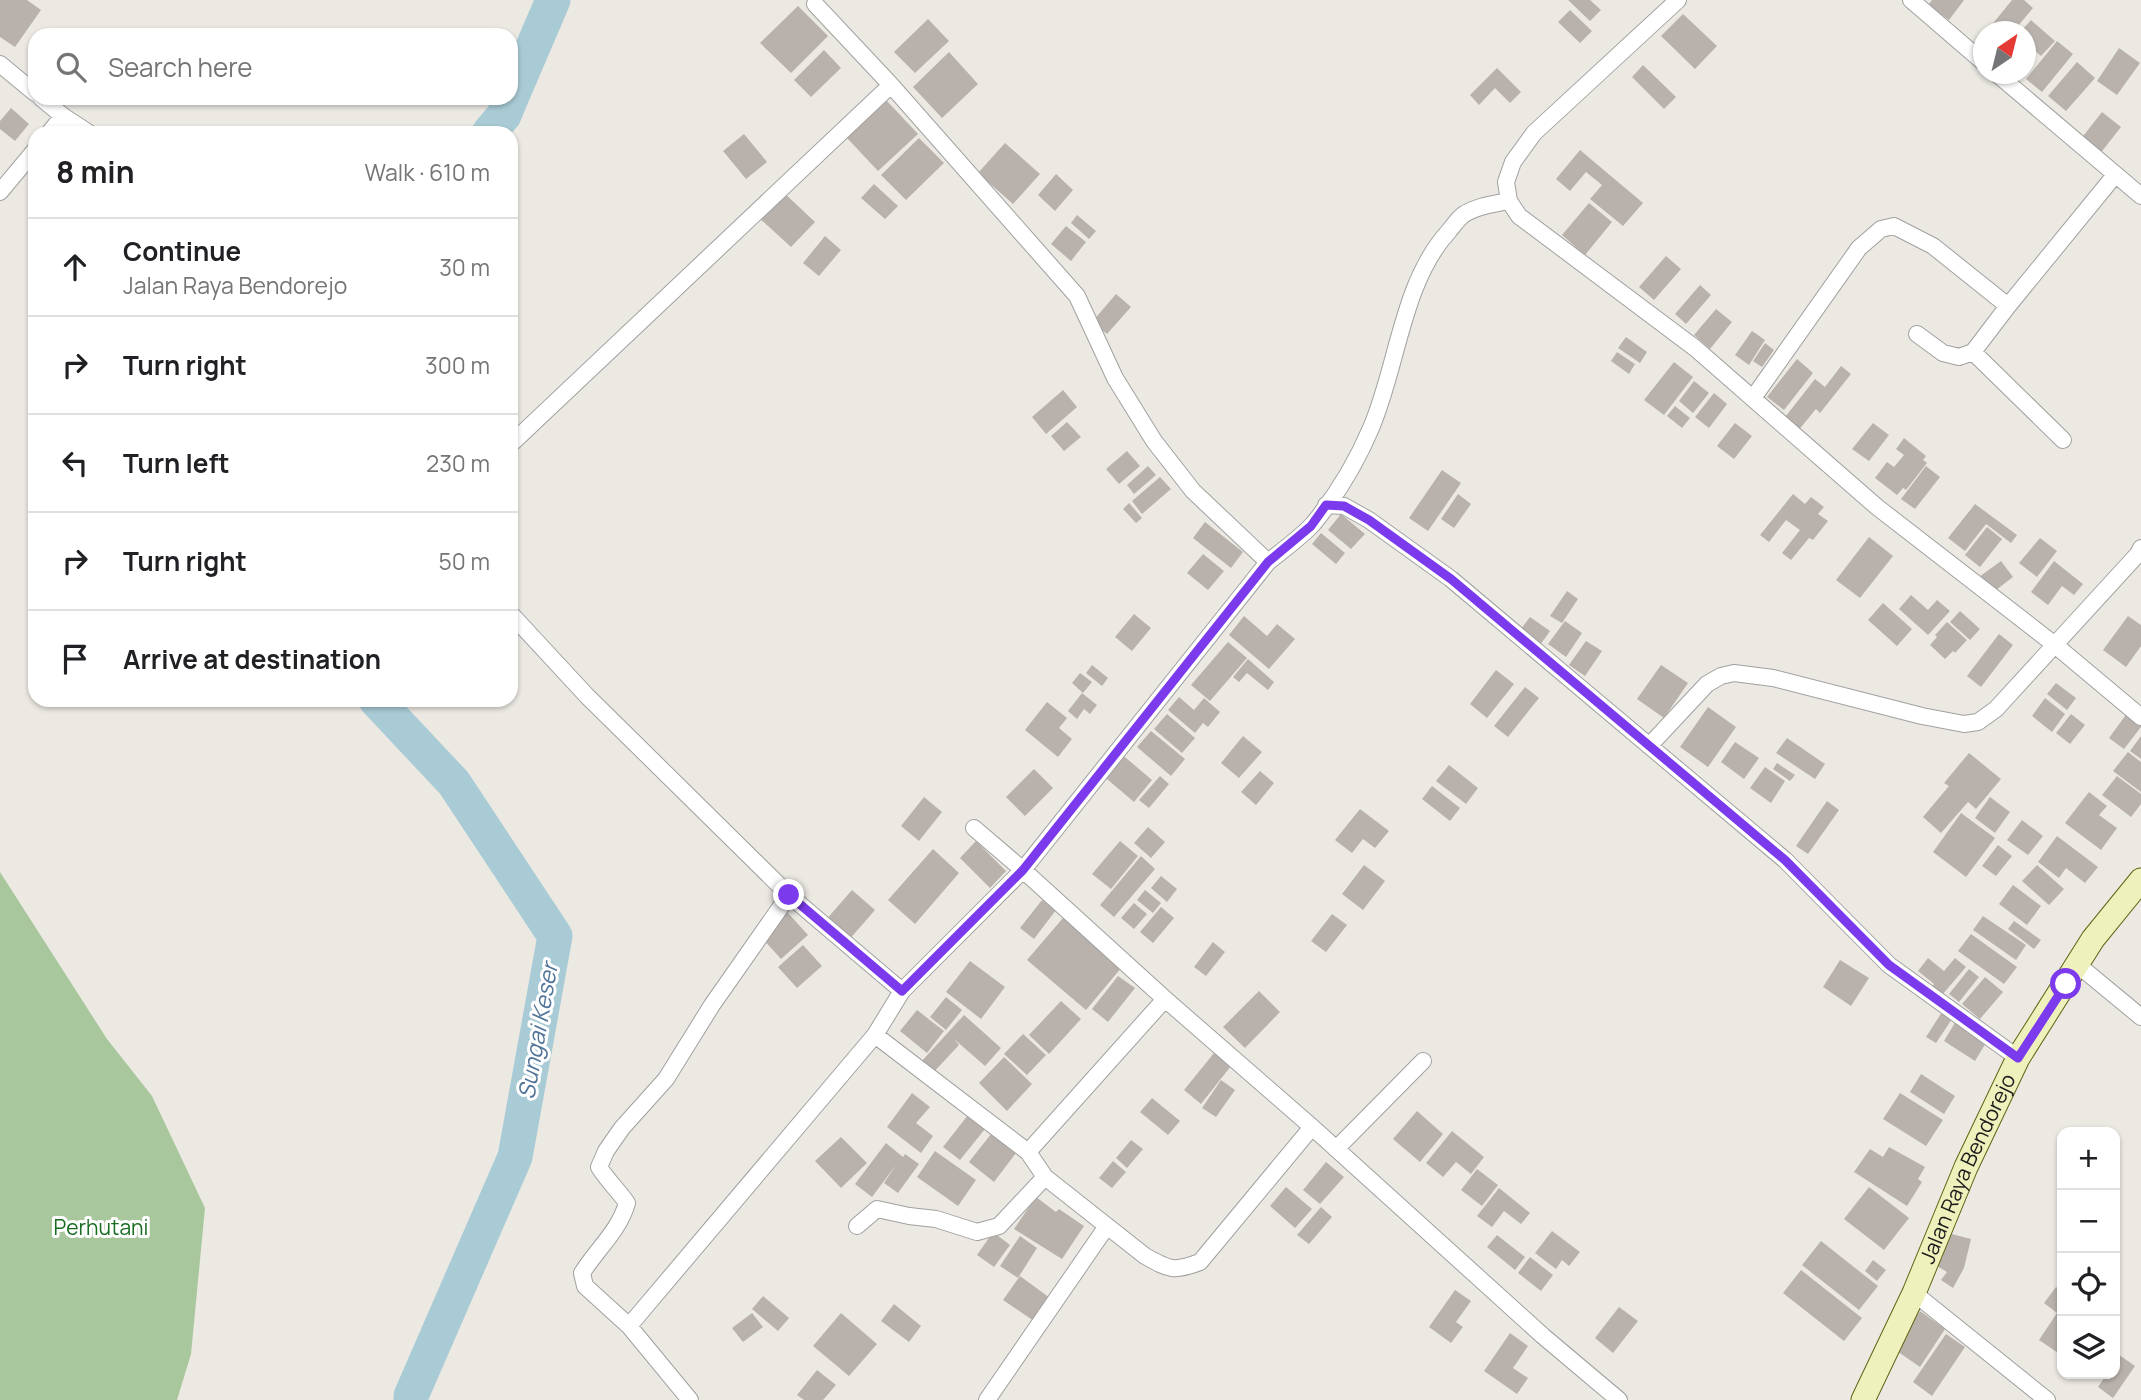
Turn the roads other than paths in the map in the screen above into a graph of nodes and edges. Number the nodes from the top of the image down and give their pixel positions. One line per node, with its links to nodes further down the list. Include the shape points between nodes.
1 (1678, 0): 17 (street, via 1534,133 1513,162 1506,182)
2 (1911, 0): 4 (street)
3 (815, 4): 7 (street)
4 (1973, 53)
5 (0, 64): 8 (street)
6 (2009, 84): 14 (street)
7 (891, 85): 22 (street); 26 (street, via 1077,296 1115,377 1154,441 1194,491)
8 (28, 87)
9 (50, 105): 10 (street)
10 (63, 116): 11 (street); 12 (street)
11 (55, 126)
12 (78, 126)
13 (28, 158): 15 (street)
14 (2115, 175): 16 (street); 18 (street)
15 (0, 191)
16 (2141, 196)
17 (1509, 201): 21 (street, via 1519,216 1695,348); 24 (street, via 1464,215 1424,265 1371,428)
18 (2008, 306): 20 (street); 21 (street, via 1933,246 1894,226 1881,229 1859,248)
19 (1917, 334): 20 (street, via 1943,353 1959,357)
20 (1973, 352): 23 (street)
21 (1752, 398): 28 (street, via 1877,507)
22 (518, 437)
23 (2063, 440)
24 (1326, 505): 26 (street, via 1311,526); 30 (street, via 1344,506 1369,520 1451,579)
25 (2141, 548): 28 (street)
26 (1268, 562): 32 (street)
27 (518, 622): 34 (street)
28 (2055, 645): 29 (street); 30 (street, via 1996,709 1978,722 1922,716 1773,678 1734,673 1707,684)
29 (2141, 717)
30 (1649, 746): 40 (street, via 1785,860 1889,965)
31 (974, 828): 32 (street)
32 (1023, 870): 36 (street); 37 (street)
33 (2141, 880): 35 (main road, Jalan Raya Bendorejo)
34 (789, 895): 36 (street); 49 (street, via 666,1079 622,1128 599,1167 627,1203 613,1233 582,1273 585,1286)
35 (2078, 965): 38 (street); 40 (main road, Jalan Raya Bendorejo)
36 (902, 991): 39 (street)
37 (1165, 999): 42 (street); 44 (street)
38 (2141, 1017)
39 (875, 1035): 44 (street); 49 (street)
40 (2018, 1058): 48 (main road, Jalan Raya Bendorejo)
41 (1423, 1061): 43 (street)
42 (1312, 1127): 43 (street); 47 (street, via 1200,1262 1180,1270 1163,1266)
43 (1336, 1149): 52 (street)
44 (1028, 1152): 45 (street)
45 (1045, 1177): 46 (street, via 999,1226 977,1231 877,1209); 47 (street)
46 (857, 1226)
47 (1107, 1226): 51 (street)
48 (1914, 1293): 53 (main road, Jalan Raya Bendorejo); 54 (street)
49 (629, 1326): 50 (street)
50 (690, 1400)
51 (987, 1400)
52 (1619, 1400)
53 (1863, 1400)
54 (2047, 1400)

